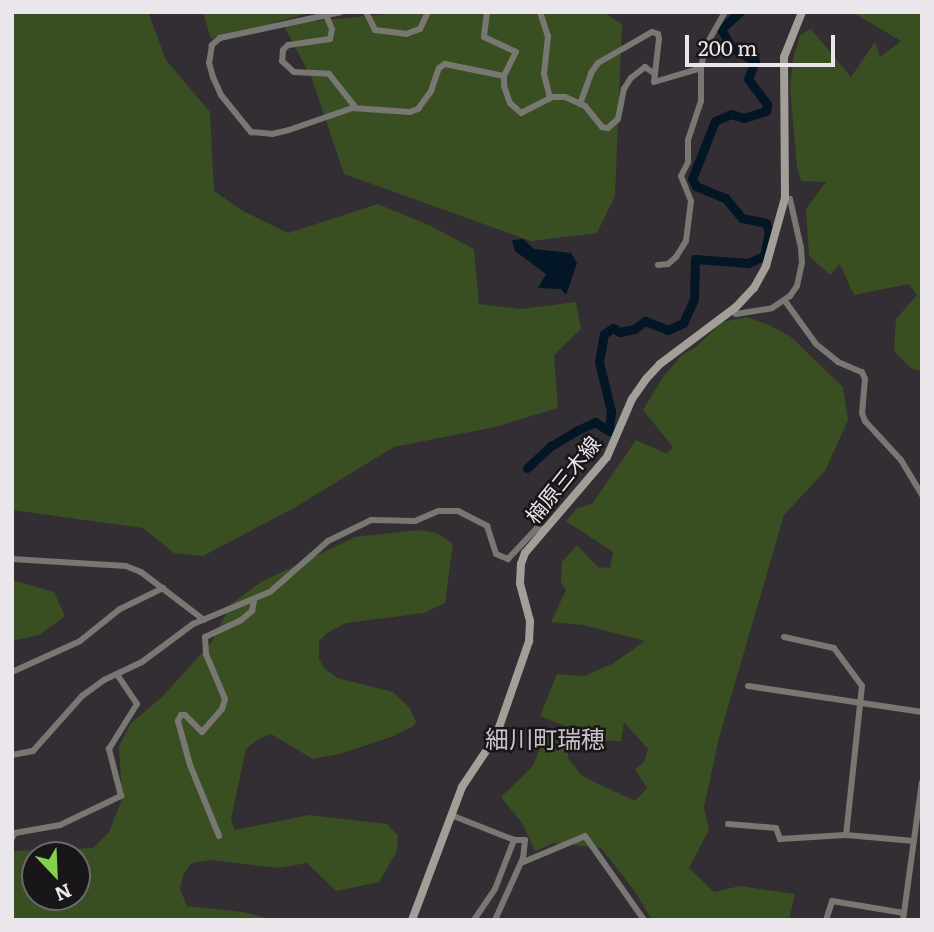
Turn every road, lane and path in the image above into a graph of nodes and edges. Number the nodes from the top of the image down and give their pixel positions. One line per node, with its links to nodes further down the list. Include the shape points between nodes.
1 (341, 12): 8 (street)
2 (366, 12): 3 (street, via 375,30 406,34 420,29)
3 (428, 12)
4 (486, 12): 11 (street, via 484,37 516,52)
5 (540, 12): 12 (street, via 548,36 544,74)
6 (725, 12): 9 (street, via 709,37)
7 (802, 12): 15 (main road, 楠原三木線, via 784,57)
8 (326, 15): 14 (street, via 332,29 330,38 288,46 282,61 294,72 329,74); 14 (street, via 220,38 209,54 213,77 238,118 255,134 289,130)
9 (701, 68): 10 (street, via 654,82); 16 (street, via 701,101 681,176 691,201 685,241 676,257)
10 (655, 74): 13 (street, via 645,67 631,78 618,120 608,128); 13 (street, via 659,39 655,32 598,64)
11 (504, 76): 12 (street, via 504,90 521,113); 14 (street, via 445,64 418,109)
12 (550, 98): 13 (street, via 565,96)
13 (580, 104)
14 (356, 108)
15 (785, 198): 17 (street, via 790,199 802,263 797,286); 18 (main road, 楠原三木線, via 766,266 754,288)
16 (658, 265)
17 (785, 300): 18 (street, via 772,308 736,314); 19 (street, via 816,344 838,362 862,372 865,421 901,460)
18 (731, 310): 20 (main road, 楠原三木線, via 646,379 632,399 607,457)
19 (922, 495)
20 (544, 530): 23 (street, via 538,527 508,559 496,554 487,526 458,511 439,511 415,521 371,520 328,541 288,578); 33 (main road, 楠原三木線, via 521,564 529,641 496,736 462,788)
21 (12, 559): 22 (street, via 126,566)
22 (163, 588): 24 (street); 26 (street, via 120,609 80,641)
23 (254, 601): 24 (street); 36 (street, via 240,621 205,637 206,654 225,699 222,709 202,732 185,715 178,721)
24 (204, 620): 27 (street)
25 (784, 638): 29 (street, via 834,648 862,686)
26 (12, 672)
27 (117, 674): 31 (street, via 82,696 33,751); 37 (street, via 137,704 109,749 121,796 60,825 15,833)
28 (748, 686): 29 (street)
29 (860, 703): 30 (street); 35 (street)
30 (922, 712)
31 (12, 755)
32 (922, 782): 39 (street)
33 (451, 815): 38 (street); 42 (main road, 楠原三木線)
34 (728, 824): 35 (street, via 776,828 780,839)
35 (846, 835): 39 (street)
36 (219, 836)
37 (12, 838)
38 (514, 840): 40 (street, via 525,840); 43 (street, via 495,889)
39 (914, 841): 41 (street)
40 (522, 863): 44 (street); 45 (street, via 585,836)
41 (904, 916): 46 (street, via 832,901)
42 (412, 920)
43 (474, 920)
44 (495, 920)
45 (644, 920)
46 (826, 920)

